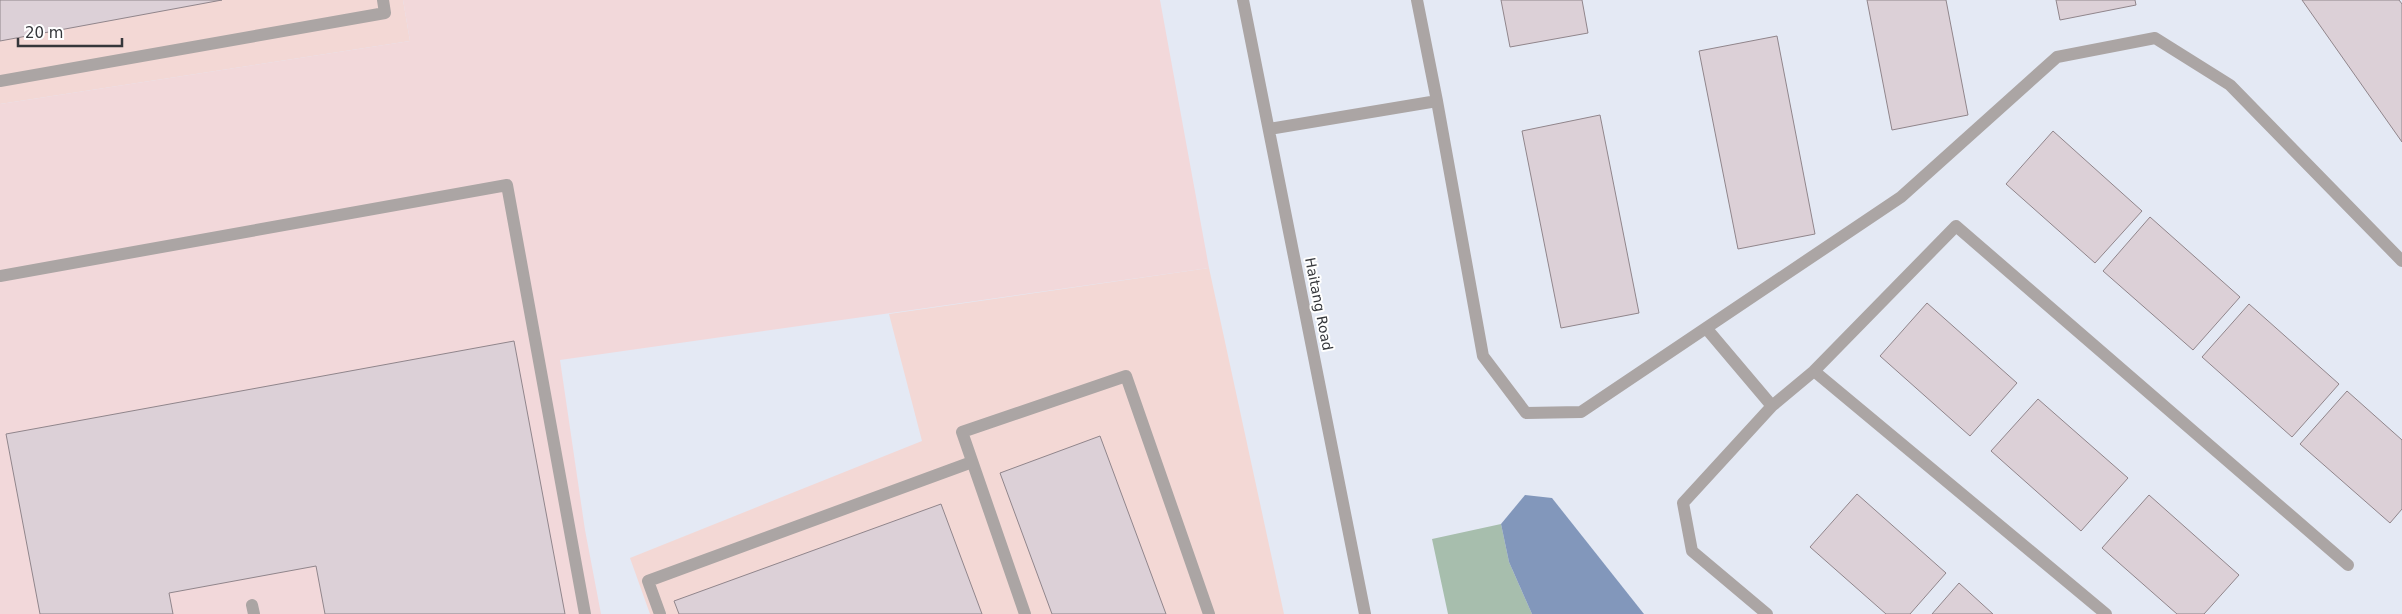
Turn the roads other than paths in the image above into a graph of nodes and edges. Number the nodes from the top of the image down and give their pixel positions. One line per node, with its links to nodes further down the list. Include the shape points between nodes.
1 (382, 0): 4 (street, via 385,13)
2 (1243, 0): 6 (street, Haitang Road)
3 (1417, 0): 5 (street)
4 (0, 81)
5 (1437, 101): 6 (street); 9 (street, via 1483,356 1526,413 1581,412)
6 (1269, 129): 18 (street, Haitang Road)
7 (2402, 260): 9 (street, via 2230,86 2155,38 2057,57 1901,197)
8 (0, 276): 14 (street, via 507,185)
9 (1706, 328): 11 (street)
10 (1814, 371): 11 (street); 13 (street, via 1956,226); 20 (street)
11 (1772, 406): 19 (street, via 1683,503 1692,551)
12 (972, 462): 15 (street, via 648,581); 16 (street); 17 (street, via 962,432 1126,376)
13 (2348, 565)
14 (584, 614)
15 (660, 614)
16 (1025, 614)
17 (1209, 614)
18 (1365, 614)
19 (1767, 614)
20 (2106, 614)

